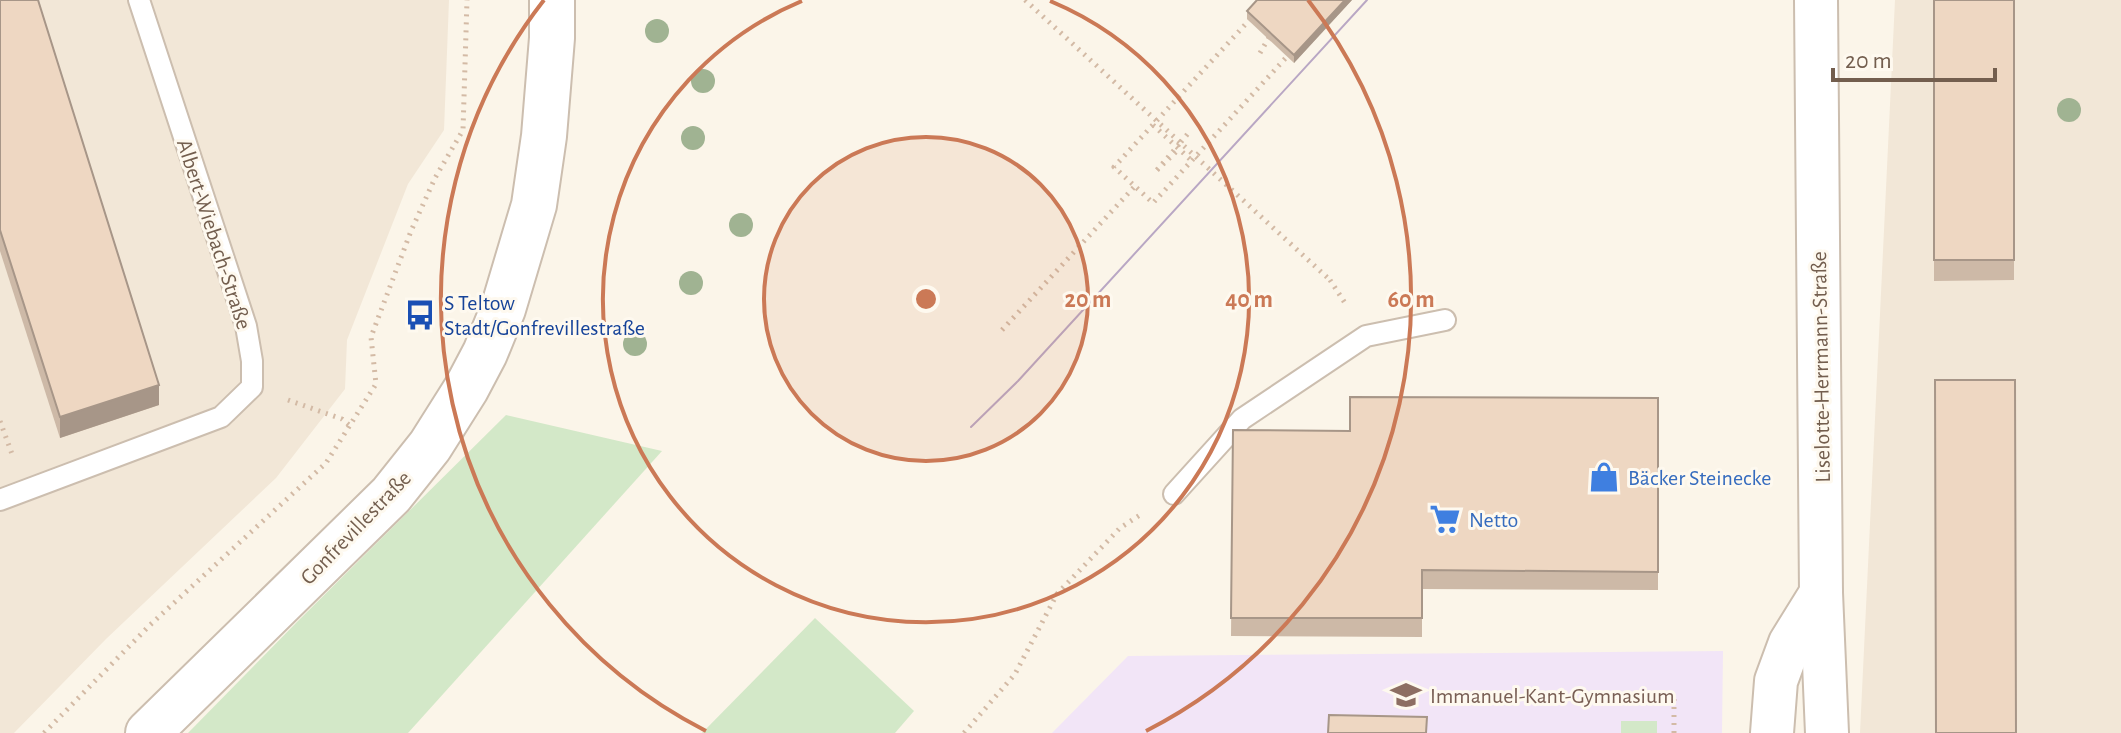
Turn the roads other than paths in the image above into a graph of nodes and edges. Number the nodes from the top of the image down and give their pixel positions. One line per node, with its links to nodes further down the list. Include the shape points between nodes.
1 (139, 0): 6 (lane, Albert-Wiebach-Straße, via 246,326 252,387 221,417)
2 (552, 0): 8 (street, Gonfrevillestraße, via 534,205 503,309 466,389 391,495)
3 (1816, 0): 7 (street, Liselotte-Herrmann-Straße)
4 (1445, 320): 5 (lane, via 1366,336 1242,419)
5 (1174, 494)
6 (0, 500)
7 (1821, 593): 9 (street, via 1790,643 1776,681); 10 (street, Liselotte-Herrmann-Straße)
8 (148, 733)
9 (1772, 733)
10 (1827, 733)

